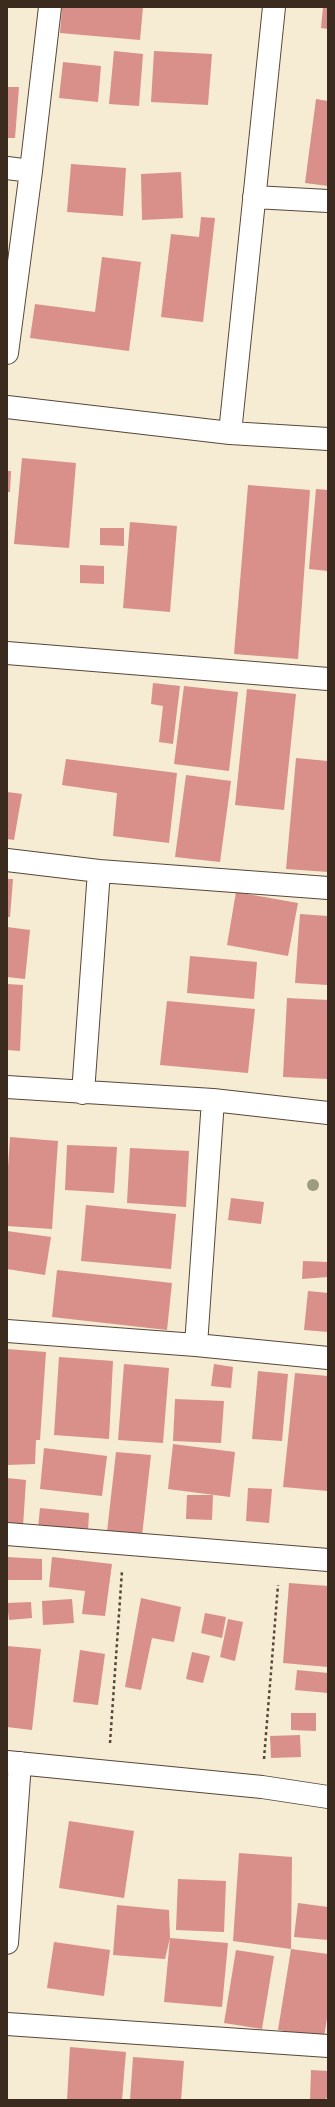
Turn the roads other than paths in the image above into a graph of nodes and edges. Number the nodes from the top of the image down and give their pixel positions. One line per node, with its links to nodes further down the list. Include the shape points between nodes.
1 (50, 7): 4 (street)
2 (274, 7): 5 (street)
3 (7, 168): 4 (street)
4 (31, 171): 7 (street)
5 (254, 197): 6 (street); 9 (street)
6 (328, 201)
7 (7, 353)
8 (7, 407): 9 (street)
9 (230, 433): 10 (street)
10 (328, 439)
11 (7, 653): 12 (street)
12 (328, 679)
13 (7, 860): 14 (street)
14 (99, 871): 15 (street); 17 (street)
15 (328, 888)
16 (7, 1087): 17 (street)
17 (83, 1093): 18 (street)
18 (213, 1100): 19 (street); 21 (street)
19 (328, 1113)
20 (7, 1331): 21 (street)
21 (196, 1345): 22 (street)
22 (328, 1358)
23 (7, 1534): 24 (street)
24 (328, 1560)
25 (13, 1763): 26 (street, via 262,1787); 27 (street)
26 (328, 1797)
27 (7, 1943)
28 (7, 2024): 29 (street)
29 (328, 2046)

